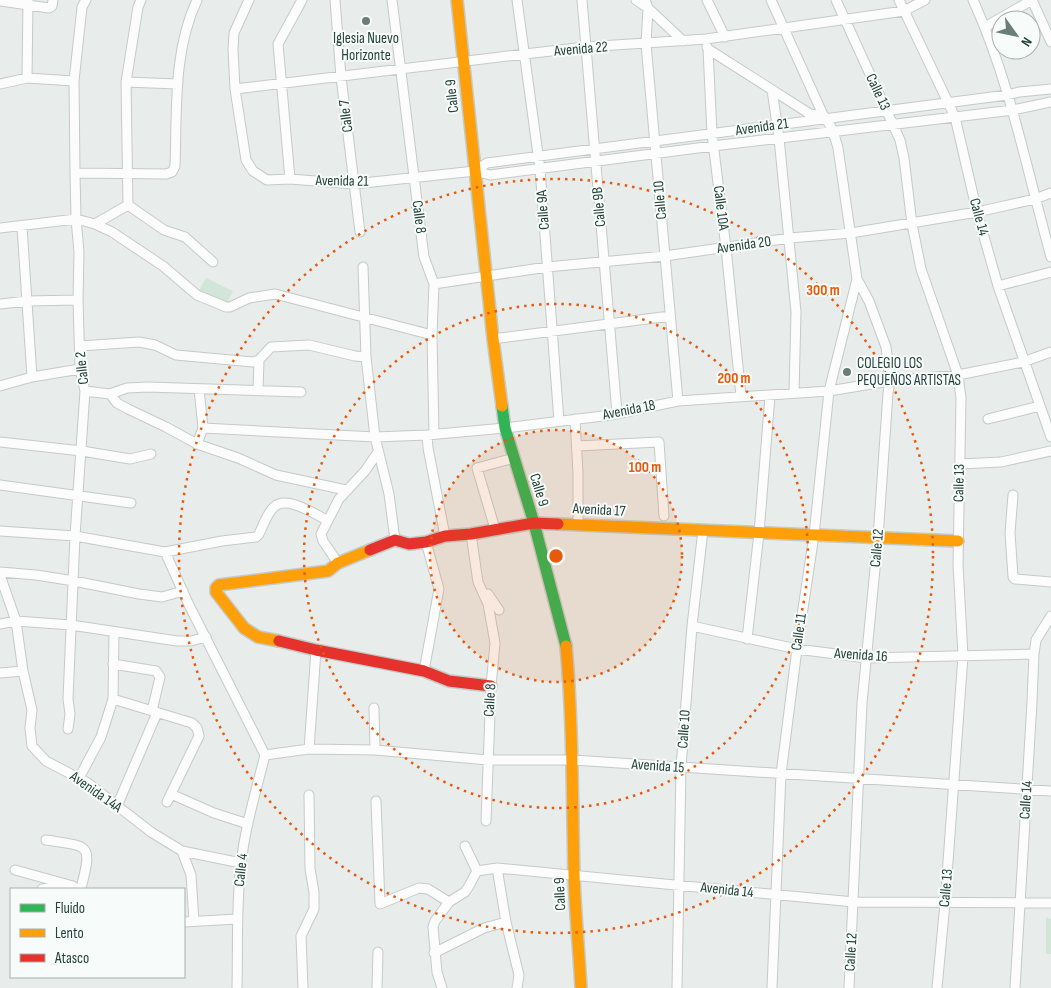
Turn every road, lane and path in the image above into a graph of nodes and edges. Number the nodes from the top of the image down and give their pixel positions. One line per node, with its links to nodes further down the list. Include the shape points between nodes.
1 (141, 0): 40 (street)
2 (197, 0): 42 (street, via 183,38)
3 (249, 0): 44 (street, via 234,33)
4 (302, 0): 43 (street, via 278,44)
5 (335, 0): 37 (street, Calle 7)
6 (392, 0): 36 (street, Calle 8)
7 (457, 0): 35 (street, Calle 9)
8 (517, 0): 34 (street, Calle 9A)
9 (582, 0): 32 (street, Calle 9B)
10 (636, 0): 22 (street)
11 (708, 0): 27 (street)
12 (771, 0): 26 (street)
13 (836, 0): 24 (street, Calle 13)
14 (899, 0): 23 (street, Calle 14)
15 (925, 0): 23 (street, Avenida 22)
16 (973, 0): 25 (street)
17 (1032, 0): 25 (street); 30 (street)
18 (0, 1): 19 (street)
19 (28, 3): 20 (street, via 49,8); 38 (street)
20 (52, 3)
21 (84, 3): 39 (street, Calle 2)
22 (646, 4): 29 (street); 31 (street, Calle 10)
23 (904, 11): 24 (street, Avenida 22); 49 (street, Calle 14)
24 (844, 20): 26 (street, Avenida 22); 50 (street, Calle 13)
25 (985, 27): 47 (street)
26 (784, 28): 27 (street, Avenida 22); 53 (street)
27 (725, 37): 28 (street, Avenida 22)
28 (706, 39): 29 (street, Avenida 22); 33 (street, Calle 10A)
29 (682, 41): 31 (street, Avenida 22)
30 (1051, 42)
31 (646, 44): 32 (street, Avenida 22); 59 (street, Calle 10)
32 (586, 47): 34 (street, Avenida 22); 61 (street, Calle 9B)
33 (708, 49): 46 (street); 57 (street, Calle 10A)
34 (524, 54): 35 (street, Avenida 22); 63 (street, Calle 9A)
35 (463, 61): 36 (street, Avenida 22); 66 (street, Calle 9)
36 (400, 69): 37 (street, Avenida 22); 69 (street, Calle 8)
37 (341, 77): 43 (street, Avenida 22); 71 (street, Calle 7)
38 (26, 78): 39 (street); 41 (street)
39 (74, 81): 67 (street, Calle 2)
40 (126, 82): 42 (street); 68 (street)
41 (0, 84)
42 (177, 84): 68 (street, via 175,166 172,172)
43 (281, 85): 44 (street, Avenida 22); 70 (street)
44 (235, 89): 70 (street, Avenida 21, via 246,160 253,171 267,180)
45 (1051, 89): 47 (street, Avenida 21)
46 (772, 90): 53 (street, via 810,114); 55 (street)
47 (1007, 95): 49 (street, Avenida 21); 51 (street)
48 (1051, 102): 51 (street, Avenida 21)
49 (948, 103): 50 (street, Avenida 21); 52 (street, Calle 14)
50 (887, 110): 53 (street, Avenida 21); 54 (street, Calle 13)
51 (1013, 110): 52 (street, Avenida 21); 73 (street)
52 (955, 117): 54 (street, Avenida 21); 75 (street, Calle 14)
53 (825, 118): 55 (street, Avenida 21); 56 (street, Calle 12)
54 (892, 124): 56 (street, Avenida 21); 78 (street, Calle 13, via 904,158)
55 (777, 125): 57 (street, Avenida 21); 58 (street)
56 (833, 131): 58 (street, Avenida 21); 82 (street, Calle 12)
57 (712, 134): 59 (street, Avenida 21); 60 (street, Calle 10A)
58 (779, 138): 60 (street, Avenida 21); 83 (street)
59 (654, 141): 61 (street, Avenida 21); 62 (street, Calle 10)
60 (713, 146): 62 (street, Avenida 21); 84 (street, Calle 10A)
61 (594, 149): 63 (street, Avenida 21); 64 (street, Calle 9B)
62 (656, 153): 64 (street, Avenida 21); 85 (street, Calle 10)
63 (538, 156): 65 (street, Calle 9A); 66 (street, Avenida 21, via 487,163)
64 (595, 161): 65 (street, Avenida 21); 88 (street, Calle 9B)
65 (540, 169): 66 (street, Avenida 21, via 490,175); 90 (street, Calle 9A)
66 (475, 171): 69 (street, Avenida 21); 92 (street, Calle 9)
67 (75, 173): 68 (street); 76 (street, Calle 2)
68 (127, 173): 74 (street)
69 (414, 177): 71 (street, Avenida 21); 94 (street, Calle 8, via 424,257)
70 (290, 179): 71 (street, Avenida 21)
71 (354, 184): 81 (street, Calle 7)
72 (1051, 193): 73 (street, Avenida 20)
73 (1035, 199): 75 (street, Avenida 20); 86 (street)
74 (128, 205): 77 (street); 87 (street, via 164,230 185,237)
75 (977, 212): 78 (street, Avenida 20); 95 (street, Calle 14)
76 (76, 220): 77 (street); 79 (street); 96 (street, Calle 2)
77 (95, 224): 100 (street, via 162,266 197,295 226,306 275,294)
78 (912, 224): 82 (street, Avenida 20); 111 (street, Calle 13, via 921,269)
79 (22, 227): 80 (street); 97 (street)
80 (0, 228)
81 (360, 232)
82 (851, 233): 83 (street, Avenida 20); 93 (street, Calle 12)
83 (790, 238): 84 (street, Avenida 20); 120 (street, via 796,312)
84 (726, 248): 85 (street, Avenida 20); 122 (street, Calle 10A)
85 (665, 256): 88 (street, Avenida 20); 99 (street, Calle 10)
86 (1051, 257)
87 (213, 262)
88 (604, 263): 90 (street, Avenida 20); 101 (street, Calle 9B)
89 (363, 267): 100 (street)
90 (547, 267): 92 (street, Avenida 20); 102 (street, Calle 9A)
91 (1051, 272): 95 (street)
92 (487, 275): 94 (street, Avenida 20); 104 (street, Calle 9)
93 (857, 279): 113 (street, Calle 12, via 870,301 886,347); 118 (street, Calle 11)
94 (434, 284): 103 (street, Calle 8)
95 (998, 286): 109 (street, Calle 14)
96 (78, 300): 97 (street); 105 (street, Calle 2)
97 (27, 301): 98 (street); 112 (street)
98 (0, 304)
99 (670, 316): 101 (street); 124 (street, Calle 10)
100 (364, 319): 103 (street); 107 (street)
101 (610, 324): 102 (street); 126 (street, Calle 9B)
102 (552, 331): 104 (street); 129 (street, Calle 9A)
103 (432, 336): 132 (street, Calle 8)
104 (493, 338): 131 (street, Calle 9)
105 (80, 346): 108 (street, via 138,342 155,345 176,356); 110 (street, Calle 2)
106 (1051, 352): 109 (street, Avenida 18)
107 (366, 357): 108 (street, via 309,345 271,347); 133 (street)
108 (259, 360): 116 (street)
109 (1024, 362): 111 (street, Avenida 18); 125 (street, Calle 14)
110 (80, 369): 112 (street); 117 (street, Calle 2)
111 (958, 375): 113 (street, Avenida 18); 143 (street, Calle 13)
112 (32, 377): 114 (street)
113 (890, 382): 118 (street, Avenida 18); 161 (street, Calle 12)
114 (0, 386)
115 (199, 389): 116 (street); 121 (street, via 127,388); 130 (street)
116 (258, 390): 119 (street)
117 (85, 391): 121 (street); 138 (street, Calle 2)
118 (828, 391): 120 (street, Avenida 18); 158 (street, Calle 11)
119 (301, 392)
120 (794, 393): 123 (street, Avenida 18)
121 (110, 394): 136 (street, via 117,403)
122 (741, 396): 123 (street, Avenida 18); 124 (street, Avenida 18)
123 (770, 396): 156 (street)
124 (678, 401): 126 (street, Avenida 18)
125 (1040, 406): 127 (street); 134 (street, Calle 14)
126 (617, 413): 128 (street, Avenida 18)
127 (988, 418)
128 (575, 419): 129 (street, Avenida 18); 137 (street)
129 (559, 421): 131 (street, Avenida 18)
130 (203, 428): 133 (street, Avenida 18); 136 (street)
131 (505, 428): 132 (street, Avenida 18); 142 (street, Calle 9)
132 (430, 434): 133 (street, Avenida 18); 160 (street, Calle 8, via 428,448)
133 (374, 437): 140 (street)
134 (1051, 437)
135 (0, 442): 138 (street)
136 (197, 444): 145 (street, via 276,475)
137 (577, 446): 149 (street, via 659,442); 152 (street)
138 (82, 451): 141 (street, via 130,459); 146 (street, Calle 2)
139 (1051, 451): 143 (street, via 1001,462)
140 (378, 452): 145 (street); 162 (street, via 389,494)
141 (151, 454)
142 (514, 458): 151 (street, Calle 9); 153 (street, via 478,468)
143 (960, 464): 163 (street, Calle 13)
144 (0, 485): 146 (street)
145 (346, 490): 150 (street)
146 (77, 495): 148 (street); 159 (street, Calle 2)
147 (1013, 495): 170 (street, via 1010,533 1013,577)
148 (131, 503)
149 (664, 516)
150 (327, 520): 165 (street, via 289,502 281,502 273,507 256,537); 166 (street, via 321,534)
151 (534, 523): 152 (street, Avenida 17); 153 (street, Avenida 17); 199 (street, Calle 9, via 566,641)
152 (578, 524): 154 (street, Avenida 17)
153 (495, 529): 157 (street, Avenida 17)
154 (703, 530): 156 (street, Avenida 17); 177 (street, Calle 10)
155 (0, 531): 159 (street)
156 (759, 532): 158 (street, Avenida 17); 180 (street)
157 (471, 534): 160 (street, Avenida 17); 169 (street, Calle 8)
158 (814, 535): 161 (street, Avenida 17); 181 (street, Calle 11)
159 (75, 536): 165 (street); 168 (street, Calle 2)
160 (445, 536): 164 (street, Avenida 17)
161 (878, 538): 163 (street, Avenida 17); 185 (street, Calle 12)
162 (395, 540): 164 (street, Avenida 17, via 410,544); 166 (street, Avenida 17)
163 (958, 541): 184 (street, Calle 13)
164 (426, 542): 187 (street, via 439,589)
165 (165, 552): 171 (street)
166 (338, 563): 182 (street, Avenida 17, via 328,571 219,585 216,588 244,628 258,637)
167 (0, 573): 168 (street); 174 (street, Avenida 14A)
168 (74, 581): 171 (street, via 139,594 162,596); 176 (street, Calle 2)
169 (478, 582): 172 (street, Calle 8); 190 (street, Calle 8, via 488,604 495,643)
170 (1051, 582)
171 (183, 591): 179 (street)
172 (499, 610)
173 (1051, 616): 183 (street, Calle 14, via 1036,640)
174 (16, 620): 175 (street); 176 (street); 188 (street, Avenida 14A)
175 (0, 624)
176 (71, 625): 178 (street); 194 (street, Calle 2)
177 (692, 626): 180 (street, Avenida 16); 200 (street, Calle 10)
178 (114, 632): 179 (street, via 177,641); 186 (street)
179 (206, 637): 197 (street)
180 (748, 638): 181 (street, Avenida 16)
181 (797, 649): 185 (street, Avenida 16); 201 (street, Calle 11)
182 (316, 650): 187 (street); 195 (street)
183 (1034, 654): 184 (street, Avenida 16); 205 (street, Calle 14)
184 (963, 656): 185 (street, Avenida 16); 204 (street, Calle 13)
185 (867, 658): 203 (street, Calle 12)
186 (113, 664): 191 (street); 193 (street, via 156,671 160,677)
187 (424, 671): 190 (street, via 449,681)
188 (23, 672): 189 (street); 202 (street, Avenida 14A, via 32,710 32,746 46,761)
189 (0, 674)
190 (490, 686): 198 (street, Calle 8)
191 (114, 699): 193 (street); 202 (street, via 101,737)
192 (374, 708): 196 (street)
193 (154, 712): 209 (street); 211 (street, via 192,723 199,736 169,798)
194 (68, 729)
195 (309, 749): 196 (street, Avenida 15); 197 (street, Avenida 15)
196 (374, 750): 198 (street, Avenida 15)
197 (265, 755): 211 (street, Calle 4)
198 (488, 760): 199 (street, Avenida 15); 210 (street, Calle 8)
199 (573, 760): 200 (street, Avenida 15); 219 (street, Calle 9)
200 (681, 767): 201 (street, Avenida 15); 220 (street, Calle 10)
201 (781, 774): 203 (street, Avenida 15); 223 (street, Calle 11)
202 (79, 778): 209 (street, Avenida 14A)
203 (860, 779): 204 (street, Avenida 15); 225 (street, Calle 12)
204 (954, 785): 205 (street, Avenida 15); 226 (street, Calle 13)
205 (1027, 790): 206 (street, Avenida 15); 227 (street, Calle 14)
206 (1051, 791)
207 (309, 795): 236 (street, via 314,909 301,936)
208 (376, 801): 224 (street, via 380,904 419,888 428,889)
209 (117, 806): 214 (street, Avenida 14A)
210 (486, 821)
211 (248, 824): 215 (street, Calle 4)
212 (46, 840): 221 (street, via 83,847 86,851 88,858)
213 (465, 846): 218 (street)
214 (182, 851): 215 (street); 231 (street, via 191,875)
215 (241, 863): 229 (street, Calle 4)
216 (497, 868): 218 (street, Avenida 14); 219 (street, Avenida 14); 232 (street)
217 (15, 870): 221 (street)
218 (477, 870): 224 (street, via 465,892)
219 (574, 875): 220 (street, Avenida 14); 240 (street, Calle 9)
220 (680, 885): 223 (street, Avenida 14); 241 (street, Calle 10)
221 (81, 887): 222 (street)
222 (45, 888)
223 (777, 896): 225 (street, Avenida 14); 242 (street, Calle 11)
224 (449, 902): 234 (street, via 433,927)
225 (854, 902): 226 (street, Avenida 14); 243 (street, Calle 12)
226 (945, 903): 227 (street, Avenida 14); 244 (street, Calle 13)
227 (1019, 903): 228 (street, Avenida 14); 245 (street, Calle 14)
228 (1051, 903)
229 (237, 919): 231 (street); 235 (street, Calle 4)
230 (185, 922): 231 (street)
231 (194, 922)
232 (506, 922): 234 (street, via 484,928); 239 (street, via 519,976)
233 (378, 952): 237 (street)
234 (434, 953): 238 (street)
235 (237, 988)
236 (303, 988)
237 (377, 988)
238 (442, 988)
239 (517, 988)
240 (581, 988)
241 (677, 988)
242 (772, 988)
243 (850, 988)
244 (937, 988)
245 (1014, 988)

